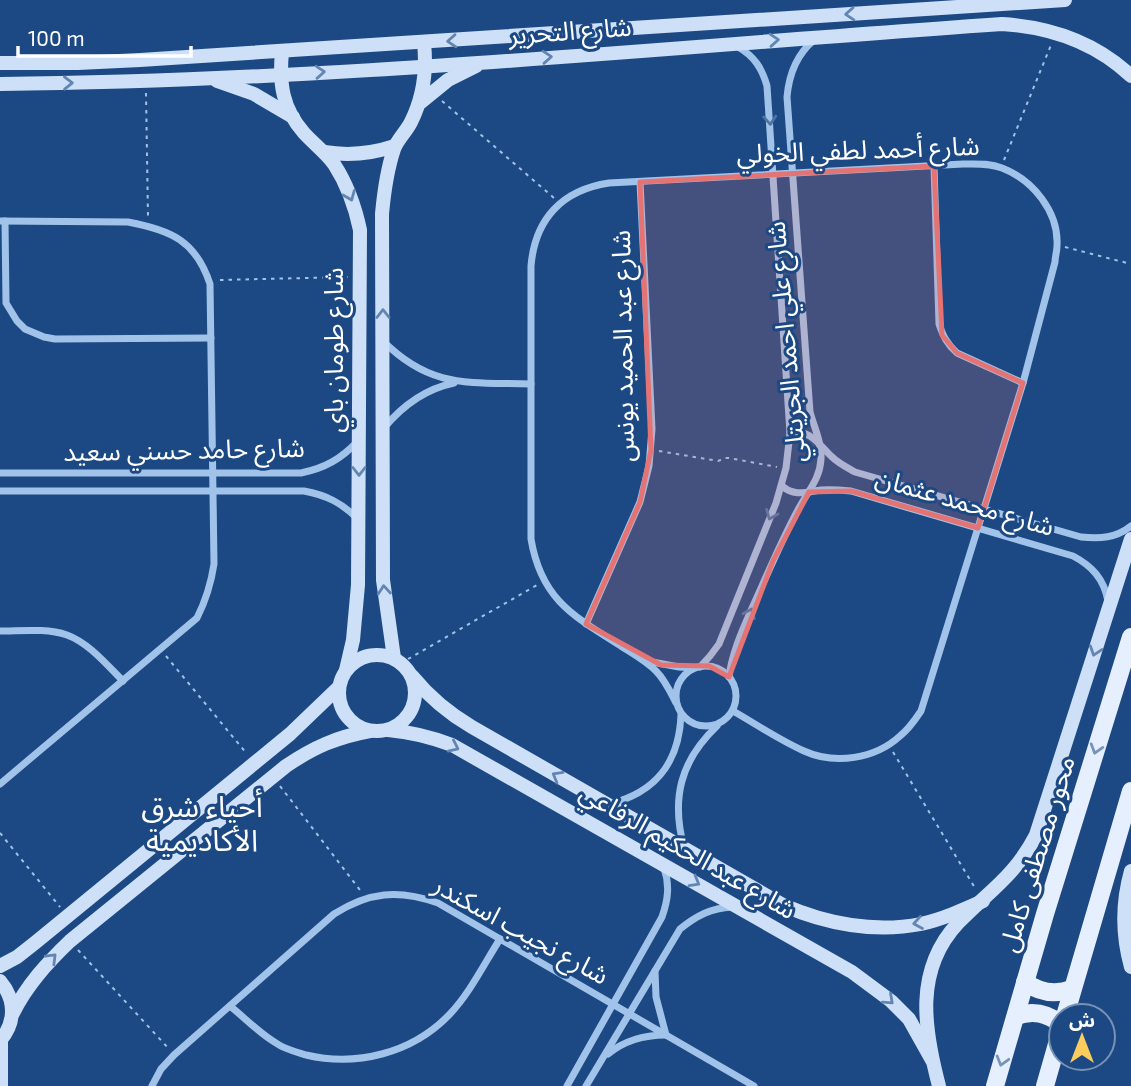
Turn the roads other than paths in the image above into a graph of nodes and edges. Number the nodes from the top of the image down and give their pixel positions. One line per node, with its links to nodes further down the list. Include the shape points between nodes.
1 (1065, 0): 3 (street, شارع التحرير, one-way to 3)
2 (818, 37): 4 (street, شارع التحرير, one-way to 2); 10 (street, شارع التحرير, via 1020,26 1056,33 1090,47); 18 (street, شارع علي احمد الجريتلي, via 799,57 789,83)
3 (424, 43): 5 (street, شارع التحرير); 8 (street, شارع طومان باي)
4 (731, 43): 6 (street, شارع التحرير, one-way to 4); 19 (street, شارع علي احمد الجريتلي, one-way to 19, via 751,56 764,75)
5 (282, 52): 7 (street, شارع التحرير); 9 (street, شارع طومان باي)
6 (486, 62): 8 (street, شارع التحرير); 13 (street, via 448,80)
7 (0, 63)
8 (426, 66): 9 (street, شارع التحرير, one-way to 8); 13 (street, شارع طومان باي)
9 (280, 75): 11 (street, شارع التحرير); 14 (street, شارع طومان باي)
10 (1131, 76)
11 (209, 78): 12 (street, شارع التحرير, one-way to 11); 14 (street, via 254,94)
12 (0, 84)
13 (419, 103): 15 (street, شارع طومان باي)
14 (293, 117): 16 (street, شارع طومان باي)
15 (395, 146): 16 (street, via 360,154); 23 (street, شارع طومان باي, one-way to 15, via 382,214)
16 (324, 152): 29 (street, شارع طومان باي, one-way to 29, via 343,181 359,230)
17 (934, 166): 18 (street, شارع أحمد لطفي الخولي); 25 (street, via 942,335 957,353); 25 (street, شارع أحمد لطفي الخولي, via 1001,167 1029,184 1050,212 1058,245)
18 (793, 173): 19 (street, شارع أحمد لطفي الخولي); 30 (street, شارع علي احمد الجريتلي, via 810,412)
19 (774, 174): 20 (street, شارع أحمد لطفي الخولي); 28 (street, شارع علي احمد الجريتلي)
20 (640, 181): 26 (street, شارع أحمد لطفي الخولي, via 596,185 571,195 542,225 531,266); 43 (street, شارع عبد الحميد يونس, via 651,450 639,502)
21 (2, 221): 22 (street, via 128,222 173,234 187,244 205,269 210,284); 22 (street, via 6,303 16,321 34,334 55,339)
22 (211, 338): 32 (street)
23 (383, 340): 24 (street, via 425,373); 27 (street, شارع طومان باي)
24 (460, 382): 26 (street); 27 (street, via 409,402)
25 (1023, 383): 37 (street, شارع أحمد لطفي الخولي)
26 (531, 384): 43 (street, شارع أحمد لطفي الخولي, via 534,557 559,603)
27 (383, 429): 46 (street, شارع طومان باي, one-way to 27, via 383,580)
28 (790, 433): 30 (street, شارع محمد عثمان, via 810,435); 33 (street, شارع علي احمد الجريتلي)
29 (359, 441): 32 (street, شارع حامد حسني سعيد, via 333,463 301,473); 38 (street, شارع طومان باي, one-way to 38)
30 (820, 444): 36 (street, شارع علي احمد الجريتلي, via 820,469); 37 (street, شارع محمد عثمان, via 855,472)
31 (0, 473): 32 (street, شارع حامد حسني سعيد)
32 (213, 473): 35 (street)
33 (782, 486): 36 (street, شارع محمد عثمان, via 794,493); 48 (street, شارع علي احمد الجريتلي, one-way to 48, via 725,630 715,650)
34 (0, 491): 35 (street, شارع حامد حسني سعيد)
35 (213, 491): 38 (street, شارع حامد حسني سعيد, via 304,491 334,500); 52 (street, via 214,564 209,592 197,618)
36 (809, 492): 40 (street, شارع محمد عثمان, via 851,491); 51 (street, شارع علي احمد الجريتلي, one-way to 36, via 734,653 773,561)
37 (984, 509): 39 (street, شارع محمد عثمان, via 1096,539); 40 (street, شارع أحمد لطفي الخولي)
38 (359, 520): 49 (street, شارع طومان باي, via 356,612)
39 (1131, 526)
40 (978, 528): 42 (street, شارع محمد عثمان, via 1087,564 1099,576); 55 (street, شارع أحمد لطفي الخولي, via 920,711 889,745 856,757 823,757 805,752)
41 (1131, 539): 42 (street)
42 (1110, 607): 66 (street, one-way to 66, via 1036,835 1007,878)
43 (586, 624): 47 (street, شارع أحمد لطفي الخولي)
44 (0, 631): 52 (street, via 67,635 83,643)
45 (1131, 637): 73 (main road, محور مصطفى كامل, one-way to 73)
46 (398, 660): 49 (street, via 368,656); 50 (street)
47 (643, 660): 48 (street, شارع أحمد لطفي الخولي); 54 (street, شارع أحمد لطفي الخولي, via 668,686)
48 (698, 667): 51 (street, via 719,669); 54 (street, via 679,681)
49 (346, 670): 53 (street)
50 (412, 676): 58 (street, via 414,704 405,720); 62 (street, شارع عبد الحكيم الرفاعي, one-way to 50, via 449,714)
51 (729, 677): 55 (street, via 736,692)
52 (123, 681): 60 (street)
53 (339, 687): 59 (street, via 345,715); 69 (street, via 255,763 17,957)
54 (676, 703): 56 (street)
55 (733, 711): 57 (street)
56 (681, 715): 57 (street, via 692,724); 62 (street, via 676,751 656,781 642,792)
57 (718, 724): 63 (street, via 684,772 678,810)
58 (388, 730): 59 (street); 64 (street, شارع عبد الحكيم الرفاعي, one-way to 64, via 452,745)
59 (370, 731): 78 (street, one-way to 59, via 34,978 70,941 273,777 326,743)
60 (0, 784)
61 (1131, 790): 74 (main road)
62 (607, 805): 63 (street, شارع عبد الحكيم الرفاعي)
63 (685, 849): 66 (street, شارع عبد الحكيم الرفاعي, one-way to 63, via 921,924 845,924 783,905)
64 (663, 864): 67 (street, شارع عبد الحكيم الرفاعي, one-way to 67); 76 (street, via 667,904)
65 (1129, 878): 70 (street, via 1123,918)
66 (982, 901): 85 (street, via 940,945 931,969 926,1020)
67 (737, 906): 71 (street, via 692,919 680,929); 85 (street, شارع عبد الحكيم الرفاعي, one-way to 85, via 852,972 891,1001 909,1020)
68 (500, 939): 76 (street, شارع نجيب اسكندر); 77 (street, شارع نجيب اسكندر, via 421,897 393,894 366,898 334,914); 77 (street, via 464,997 440,1023 412,1043 368,1058 344,1060 298,1053 276,1044)
69 (0, 966)
70 (1131, 967)
71 (655, 970): 79 (street); 82 (street, via 656,997)
72 (0, 981): 78 (street, via 10,996)
73 (1025, 982): 74 (main road, via 1048,993); 80 (main road, محور مصطفى كامل)
74 (1072, 989): 75 (main road)
75 (1069, 1002)
76 (612, 1004): 79 (street, شارع نجيب اسكندر); 88 (street)
77 (230, 1006): 87 (street, شارع نجيب اسكندر, via 174,1055)
78 (13, 1013): 83 (street)
79 (629, 1014): 82 (street, شارع نجيب اسكندر); 84 (street)
80 (1016, 1016): 81 (main road); 92 (main road, محور مصطفى كامل, one-way to 92)
81 (1047, 1016)
82 (666, 1035): 84 (street, via 626,1042); 90 (street, شارع نجيب اسكندر)
83 (1, 1040): 86 (street)
84 (603, 1057): 89 (street)
85 (932, 1060): 91 (street)
86 (1, 1086)
87 (152, 1086)
88 (567, 1086)
89 (586, 1086)
90 (754, 1086)
91 (939, 1086)
92 (995, 1086)

